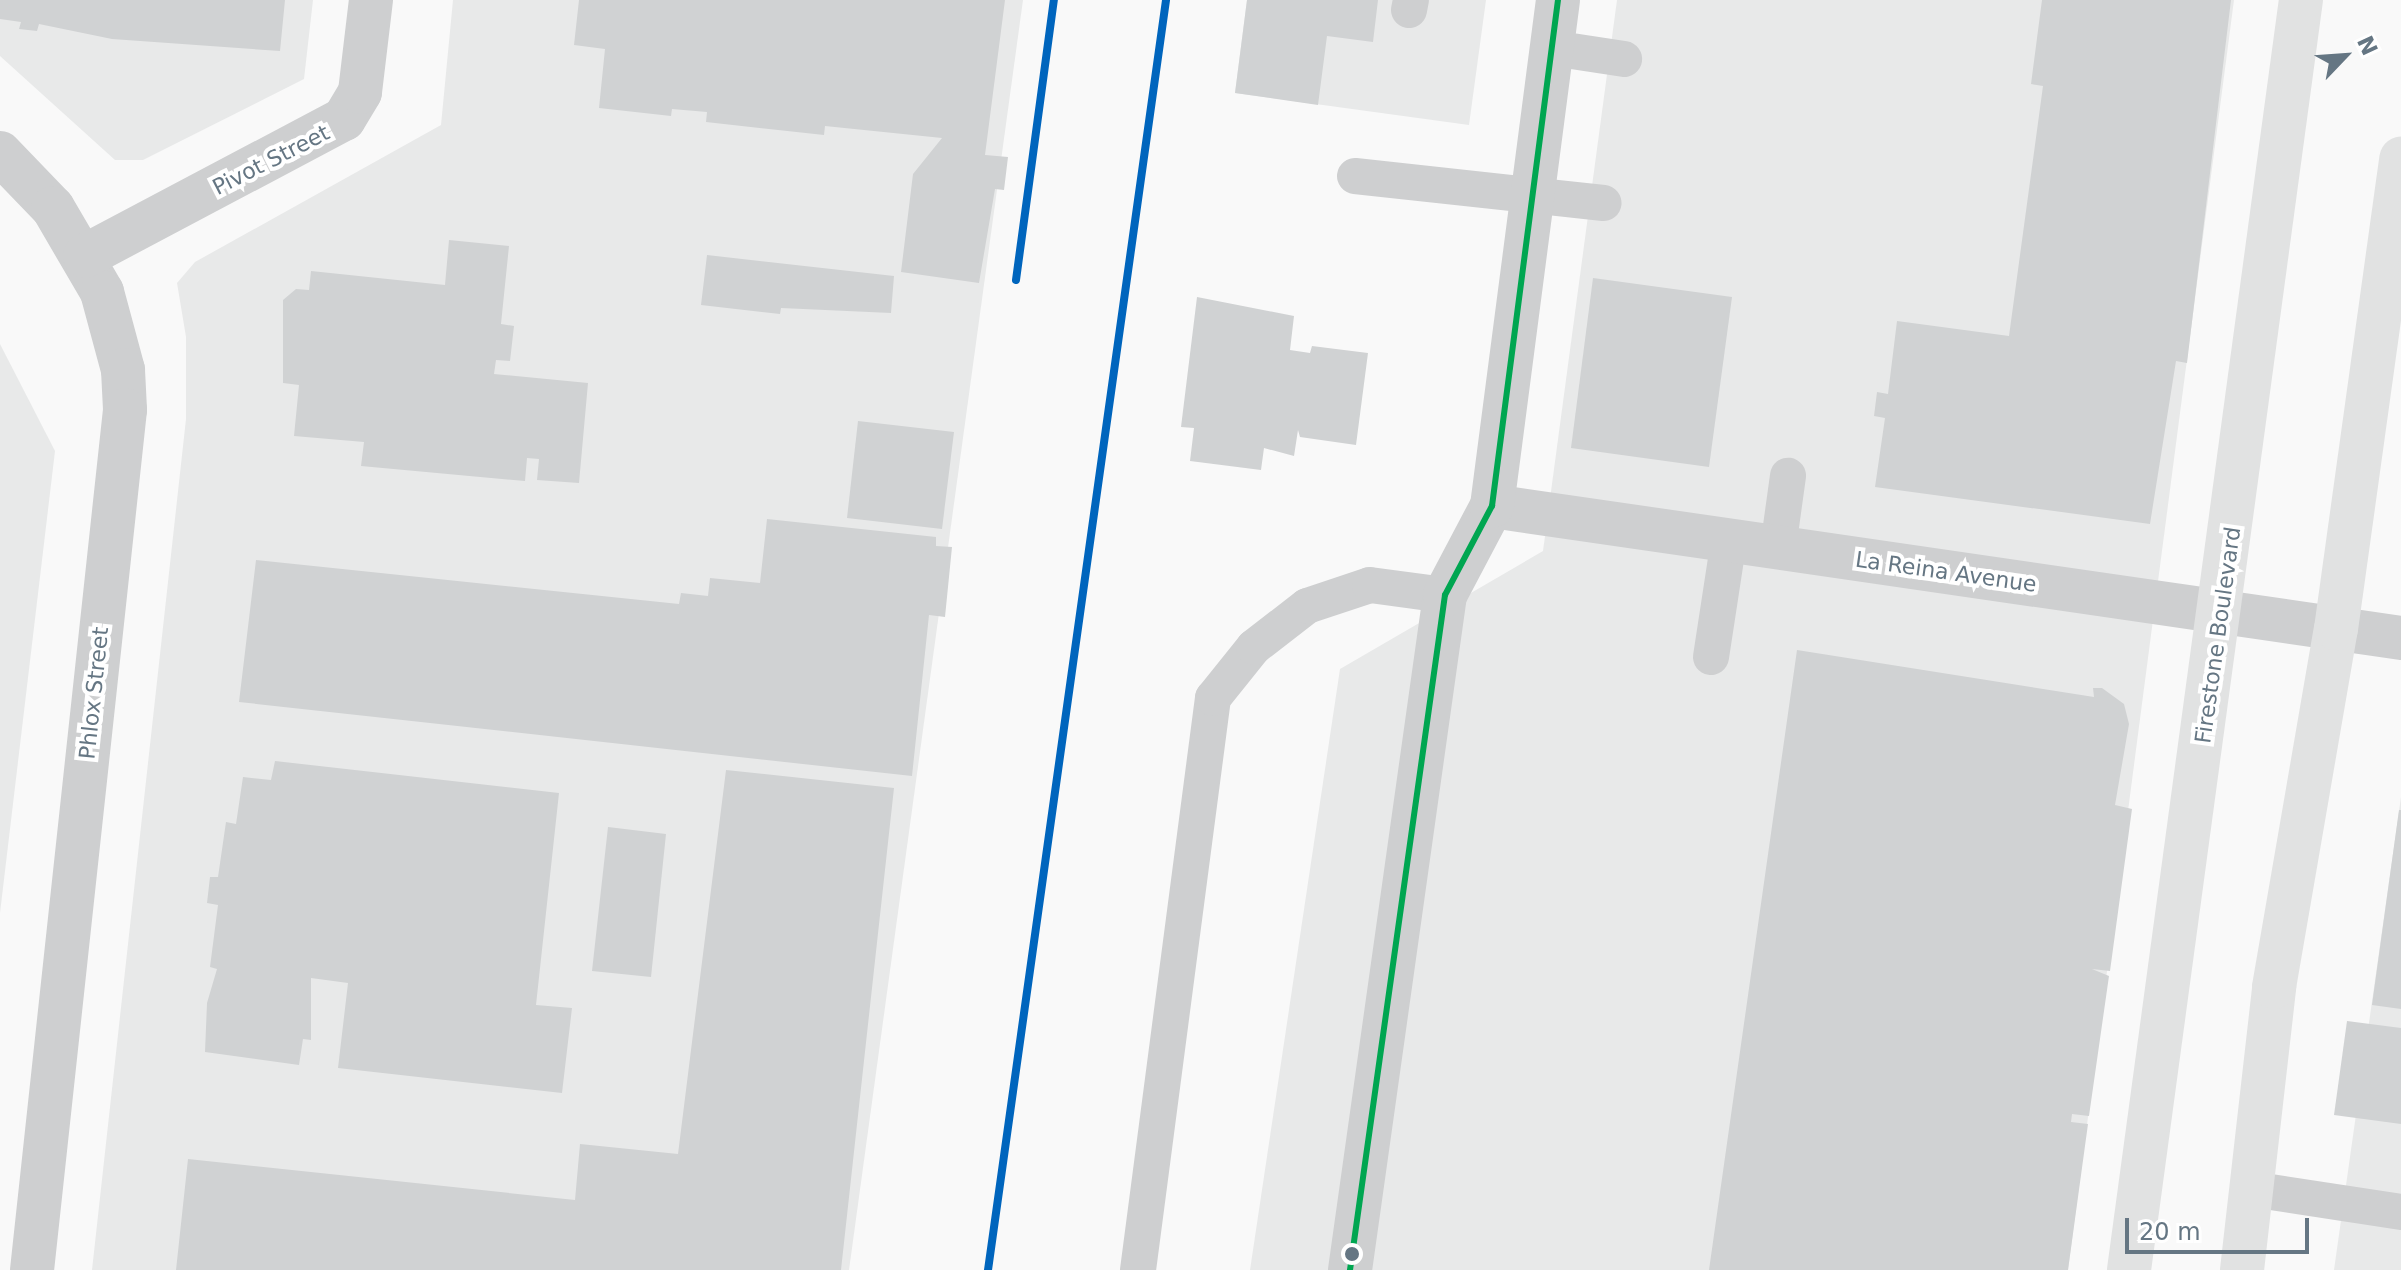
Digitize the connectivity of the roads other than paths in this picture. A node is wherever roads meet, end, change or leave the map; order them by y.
1 (371, 0) edge
2 (1558, 0) edge
3 (2301, 0) edge
4 (1552, 48) junction
5 (1624, 59) dead end
6 (0, 153) edge
7 (2401, 158) edge
8 (1355, 176) dead end
9 (1531, 193) junction
10 (1604, 203) dead end
11 (85, 256) junction
12 (1788, 476) dead end
13 (1492, 506) junction
14 (1729, 540) junction
15 (1778, 548) junction
16 (1445, 595) junction
17 (2222, 612) junction
18 (2336, 629) junction
19 (2401, 638) edge
20 (1711, 657) dead end
21 (2251, 1189) junction
22 (2401, 1212) edge
23 (32, 1270) edge
24 (1138, 1270) edge
25 (1350, 1270) edge
26 (2129, 1270) edge
27 (2242, 1270) edge

1 - 11 street, Pivot Street
2 - 4 street
3 - 17 main road, Firestone Boulevard
4 - 5 lane
4 - 9 street
6 - 11 street, Phlox Street
7 - 18 main road
8 - 9 lane
9 - 10 lane
9 - 13 street
11 - 23 street, Phlox Street
12 - 15 lane
13 - 14 street, La Reina Avenue
13 - 16 street
14 - 15 street, La Reina Avenue
14 - 20 lane
15 - 17 street, La Reina Avenue
16 - 24 lane
16 - 25 street
17 - 18 street, La Reina Avenue
17 - 26 main road, Firestone Boulevard
18 - 19 street, La Reina Avenue
18 - 21 main road
21 - 22 lane
21 - 27 main road

